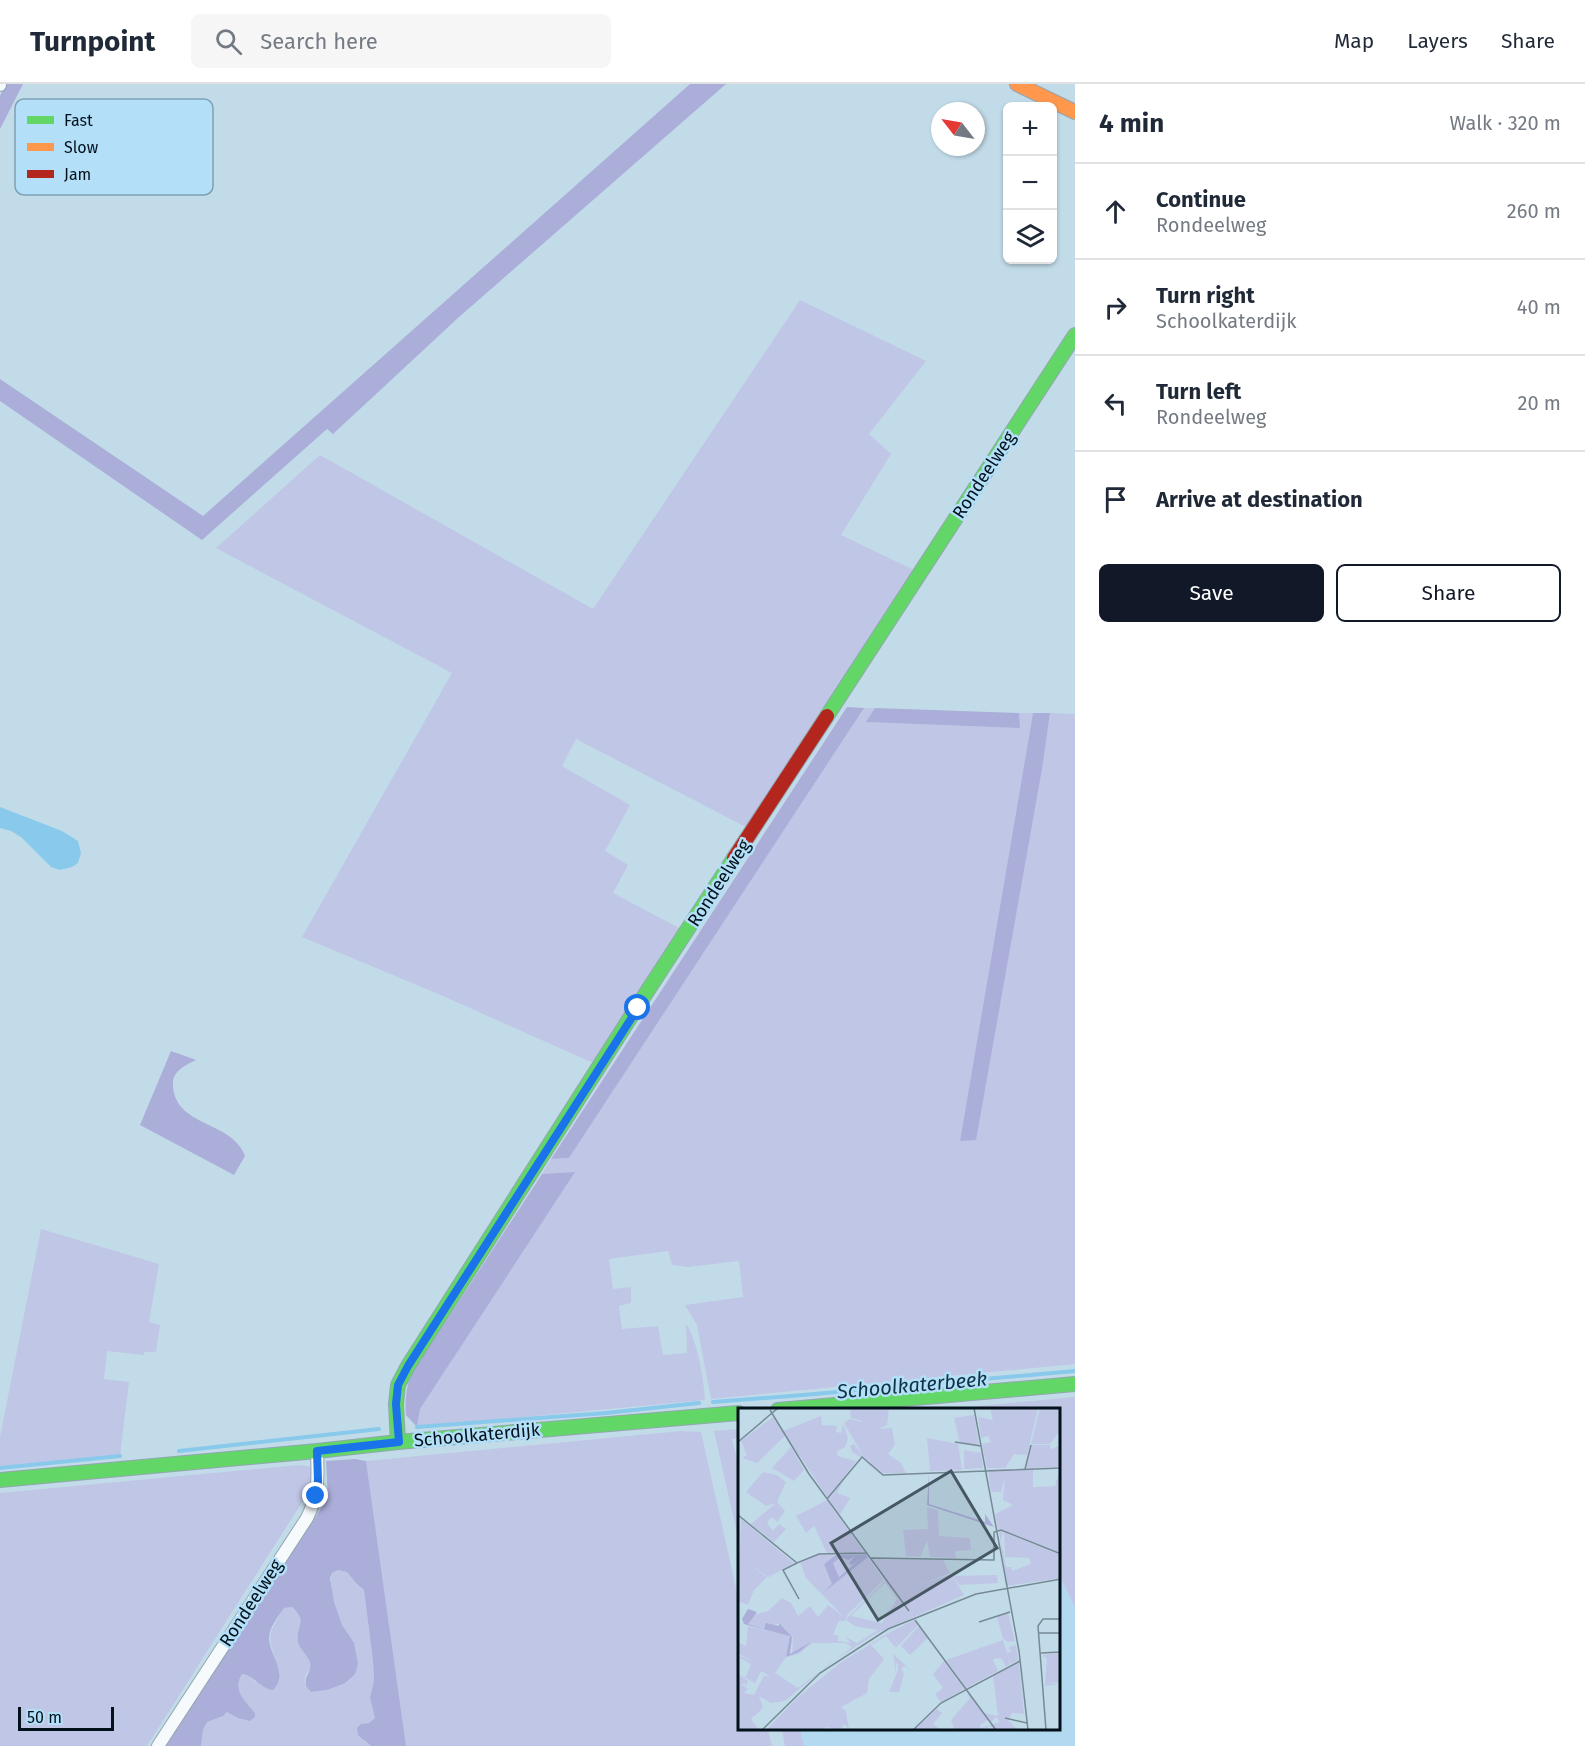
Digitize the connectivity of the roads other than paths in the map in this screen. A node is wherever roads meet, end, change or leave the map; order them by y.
1 (1017, 84) edge
2 (1075, 112) edge
3 (1075, 335) edge
4 (1075, 1384) edge
5 (801, 1408) edge
6 (738, 1413) edge
7 (399, 1442) junction
8 (317, 1451) junction
9 (0, 1480) edge
10 (158, 1746) edge

1 - 2 street
3 - 7 street, Rondeelweg
4 - 5 street
6 - 7 street, Schoolkaterdijk
7 - 8 street, Schoolkaterdijk
8 - 9 street, Schoolkaterdijk
8 - 10 street, Rondeelweg

